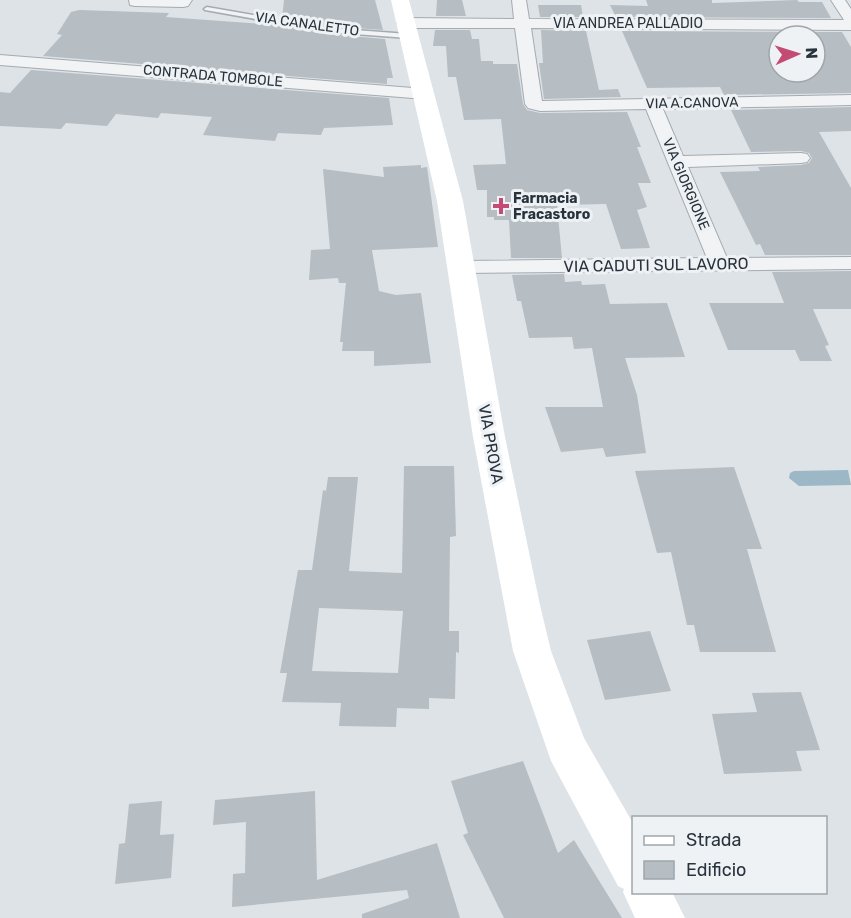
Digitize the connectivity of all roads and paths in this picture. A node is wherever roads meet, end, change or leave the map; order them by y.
1 (185, 0) edge
2 (519, 0) edge
3 (838, 0) edge
4 (135, 2) dead end
5 (207, 9) dead end
6 (404, 20) edge
7 (851, 20) edge
8 (523, 23) junction
9 (851, 25) edge
10 (0, 60) edge
11 (425, 94) junction
12 (851, 100) edge
13 (652, 104) junction
14 (801, 158) dead end
15 (678, 162) junction
16 (851, 263) edge
17 (720, 265) junction
18 (462, 267) junction
19 (632, 868) edge
20 (647, 894) edge
21 (661, 918) edge

1 - 4 street
2 - 8 street
3 - 7 street
5 - 6 lane, VIA CANALETTO
6 - 8 street, VIA ANDREA PALLADIO
6 - 11 main road, VIA PROVA
8 - 9 street, VIA ANDREA PALLADIO
8 - 13 street, VIA A.CANOVA
10 - 11 street, CONTRADA TOMBOLE
11 - 18 main road, VIA PROVA
12 - 13 street, VIA A.CANOVA
13 - 15 street, VIA GIORGIONE
14 - 15 street
15 - 17 street, VIA GIORGIONE
16 - 17 street, VIA CADUTI SUL LAVORO
17 - 18 street, VIA CADUTI SUL LAVORO
18 - 19 main road, VIA PROVA
20 - 21 main road

